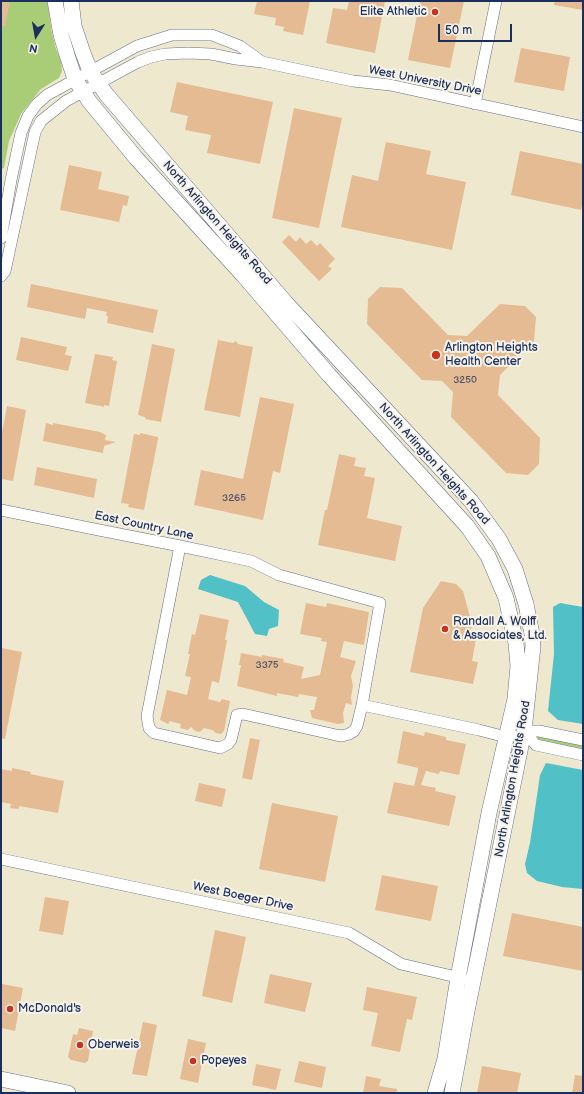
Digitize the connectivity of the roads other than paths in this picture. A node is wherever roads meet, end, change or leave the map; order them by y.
1 (55, 1) edge
2 (71, 1) edge
3 (496, 1) edge
4 (262, 62) junction
5 (90, 71) junction
6 (75, 78) junction
7 (98, 84) junction
8 (83, 92) junction
9 (475, 104) junction
10 (583, 127) edge
11 (6, 179) edge
12 (23, 182) junction
13 (1, 238) edge
14 (1, 276) edge
15 (1, 510) edge
16 (180, 546) junction
17 (362, 704) junction
18 (524, 731) junction
19 (506, 737) junction
20 (583, 740) edge
21 (583, 755) edge
22 (1, 859) edge
23 (458, 978) junction
24 (473, 981) junction
25 (1, 1079) edge
26 (453, 1091) edge
27 (68, 1093) edge
28 (436, 1093) edge

1 - 6 main road, North Arlington Heights Road
2 - 5 main road, North Arlington Heights Road
3 - 9 street
4 - 5 street
4 - 7 street, West University Drive
4 - 9 street, West University Drive
5 - 6 street
5 - 7 main road, North Arlington Heights Road
6 - 8 main road, North Arlington Heights Road
6 - 11 street
7 - 8 street, West University Drive
7 - 18 main road, North Arlington Heights Road
8 - 12 street, West University Drive
8 - 19 main road, North Arlington Heights Road
9 - 10 street, West University Drive
11 - 12 street
11 - 13 street
12 - 14 street, West University Drive
15 - 16 street, East Country Lane
16 - 17 street, East Country Lane
16 - 17 street
17 - 19 street
18 - 19 street
18 - 20 street
18 - 21 street
18 - 24 main road, North Arlington Heights Road
19 - 23 main road, North Arlington Heights Road
22 - 23 street, West Boeger Drive
23 - 24 street, West Boeger Drive
23 - 28 main road, North Arlington Heights Road
24 - 26 main road, North Arlington Heights Road
25 - 27 main road

